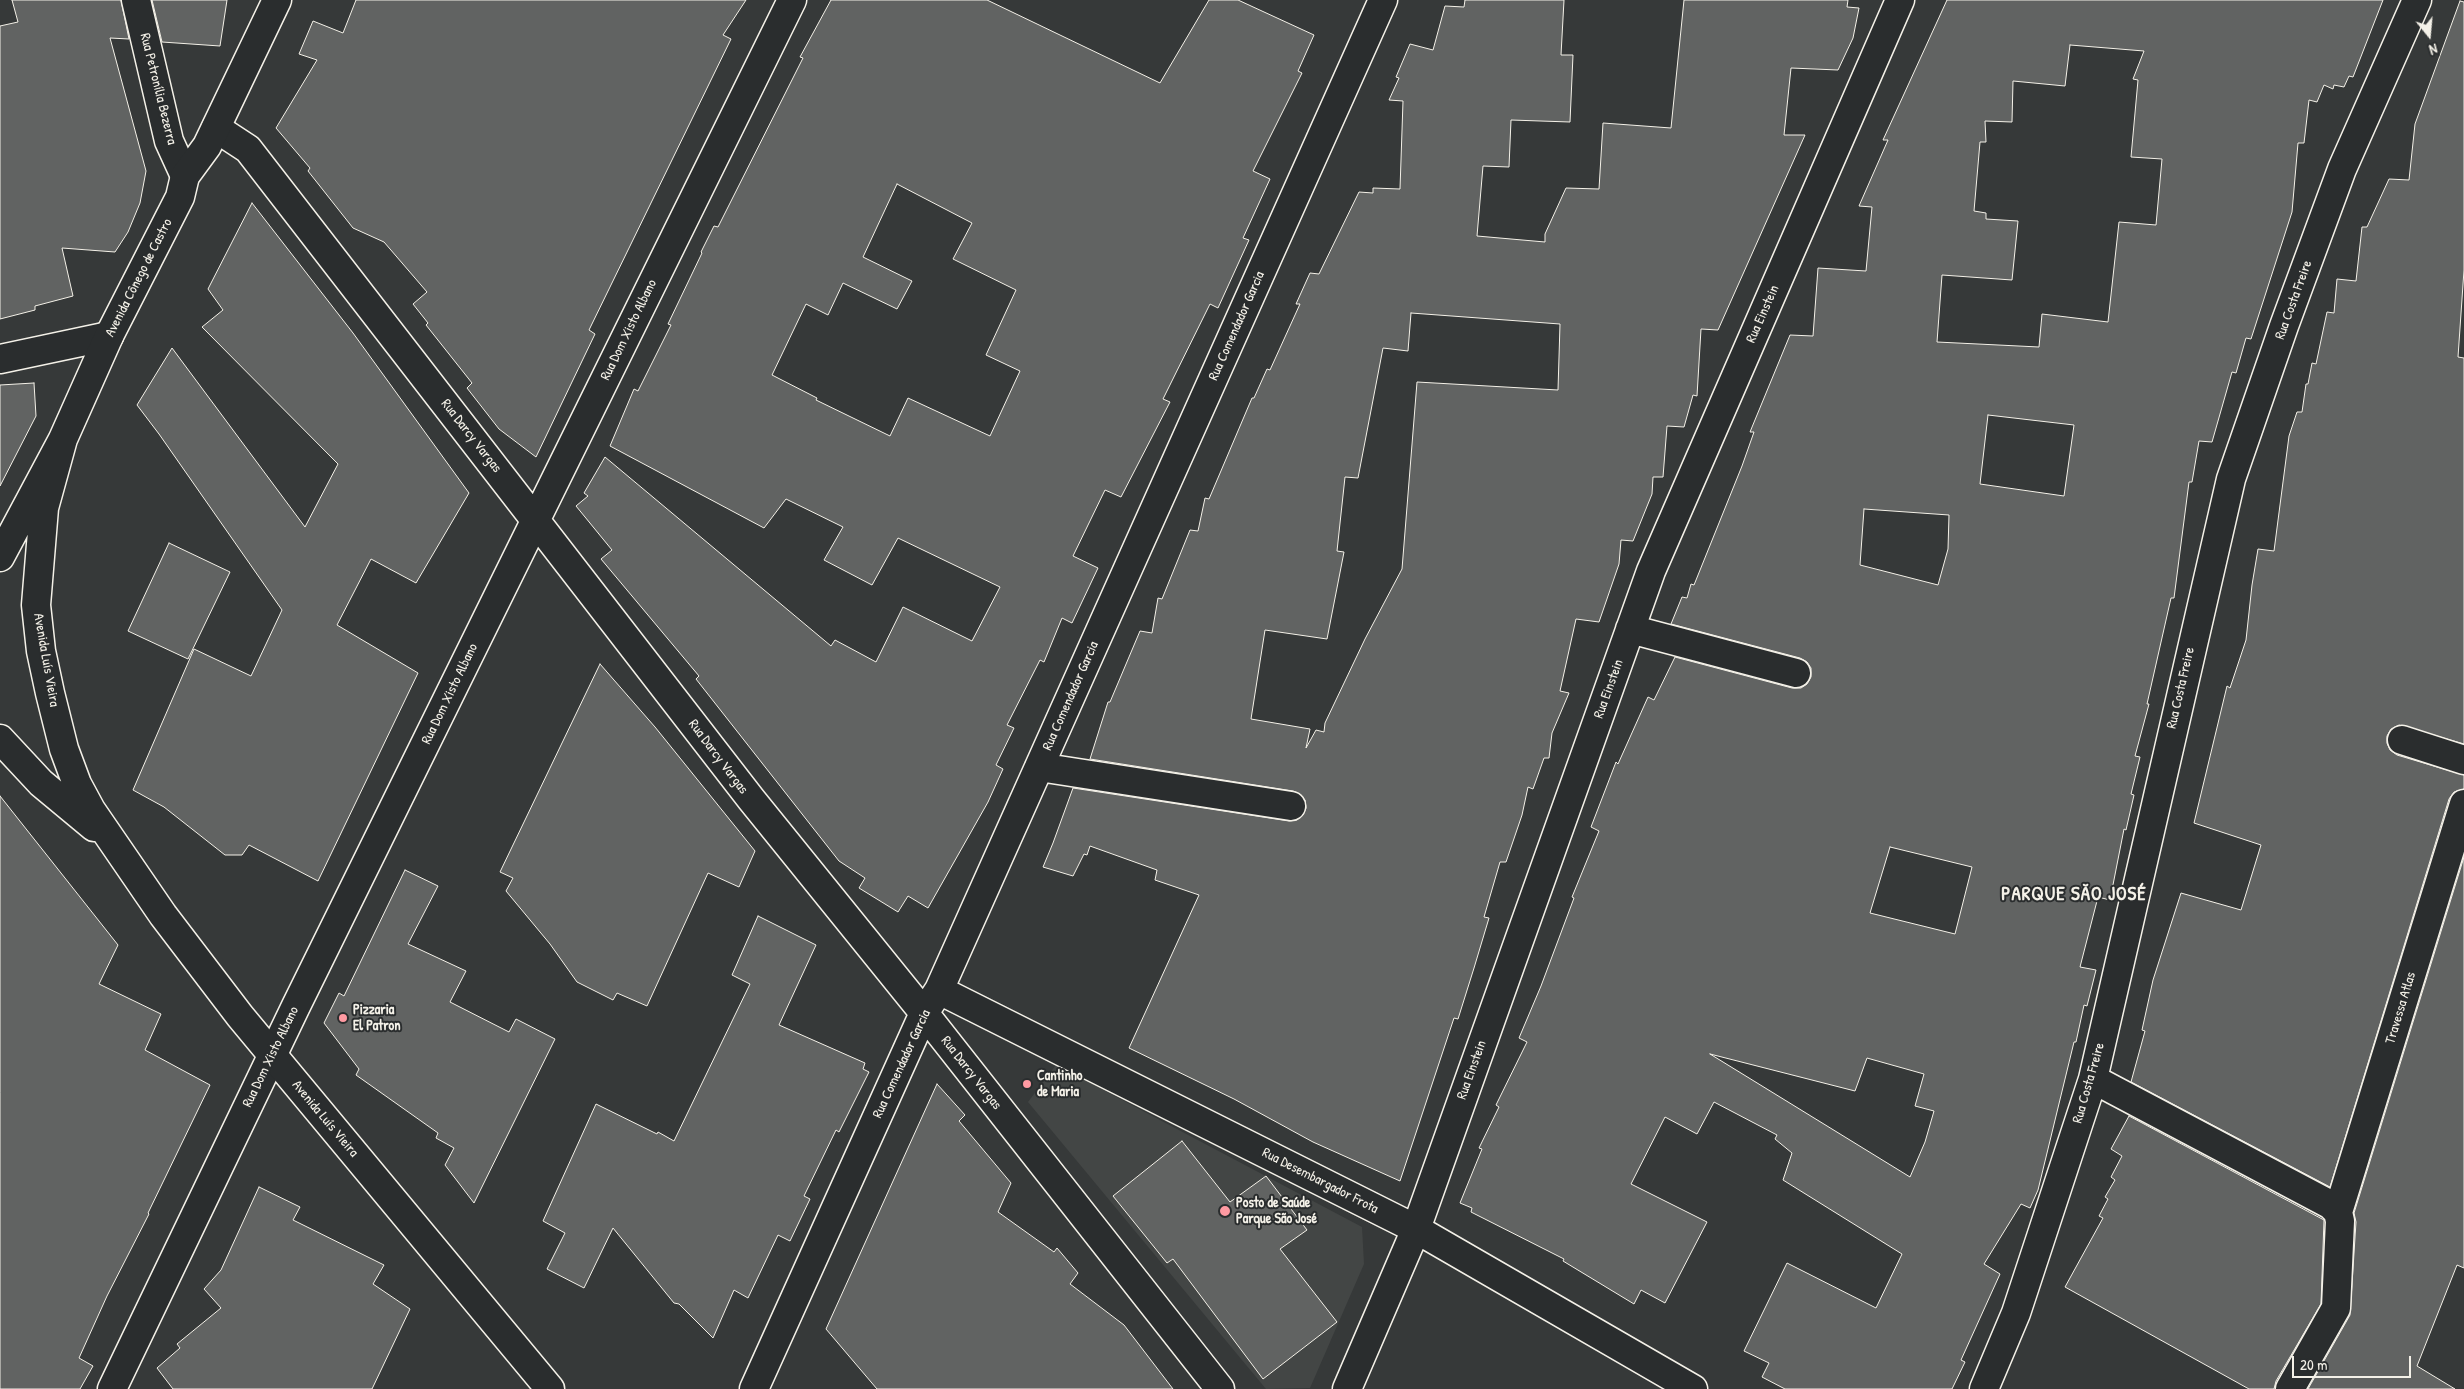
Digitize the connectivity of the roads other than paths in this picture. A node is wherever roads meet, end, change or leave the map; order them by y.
1 (136, 0) edge
2 (277, 0) edge
3 (792, 0) edge
4 (1383, 0) edge
5 (1900, 0) edge
6 (2417, 0) edge
7 (216, 128) junction
8 (185, 176) junction
9 (109, 336) junction
10 (0, 359) edge
11 (63, 439) junction
12 (536, 518) junction
13 (0, 558) edge
14 (1630, 629) junction
15 (1796, 673) dead end
16 (0, 739) edge
17 (2402, 740) dead end
18 (2464, 760) edge
19 (1039, 767) junction
20 (2464, 804) edge
21 (1291, 806) dead end
22 (111, 840) junction
23 (939, 990) junction
24 (924, 1013) junction
25 (272, 1056) junction
26 (2092, 1079) junction
27 (2338, 1212) junction
28 (1416, 1229) junction
29 (112, 1389) edge
30 (550, 1389) edge
31 (754, 1389) edge
32 (1220, 1389) edge
33 (1347, 1389) edge
34 (1692, 1389) edge
35 (1984, 1389) edge
36 (2290, 1389) edge

1 - 8 street, Rua Petronília Bezerra
2 - 7 street, Avenida Cônego de Castro
3 - 12 street, Rua Dom Xisto Albano
4 - 19 street, Rua Comendador Garcia
5 - 14 street, Rua Einstein
6 - 26 street, Rua Costa Freire
7 - 8 street, Avenida Cônego de Castro
7 - 12 street, Rua Darcy Vargas
8 - 9 street, Avenida Cônego de Castro
9 - 10 street
9 - 11 street, Avenida Cônego de Castro
11 - 13 street, Avenida Cônego de Castro
11 - 22 street, Avenida Luís Vieira
12 - 24 street, Rua Darcy Vargas
12 - 25 street, Rua Dom Xisto Albano
14 - 15 street
14 - 28 street, Rua Einstein
16 - 22 street, Avenida Luís Vieira
17 - 18 street
19 - 21 street
19 - 23 street, Rua Comendador Garcia
20 - 27 street, Travessa Atlas
22 - 25 street, Avenida Luís Vieira
23 - 24 street, Rua Comendador Garcia
23 - 28 street, Rua Desembargador Frota
24 - 31 street, Rua Comendador Garcia
24 - 32 street, Rua Darcy Vargas
25 - 29 street, Rua Dom Xisto Albano
25 - 30 street, Avenida Luís Vieira
26 - 27 street
26 - 35 street, Rua Costa Freire
27 - 36 street, Travessa Atlas
28 - 33 street, Rua Einstein
28 - 34 street, Rua Desembargador Frota

